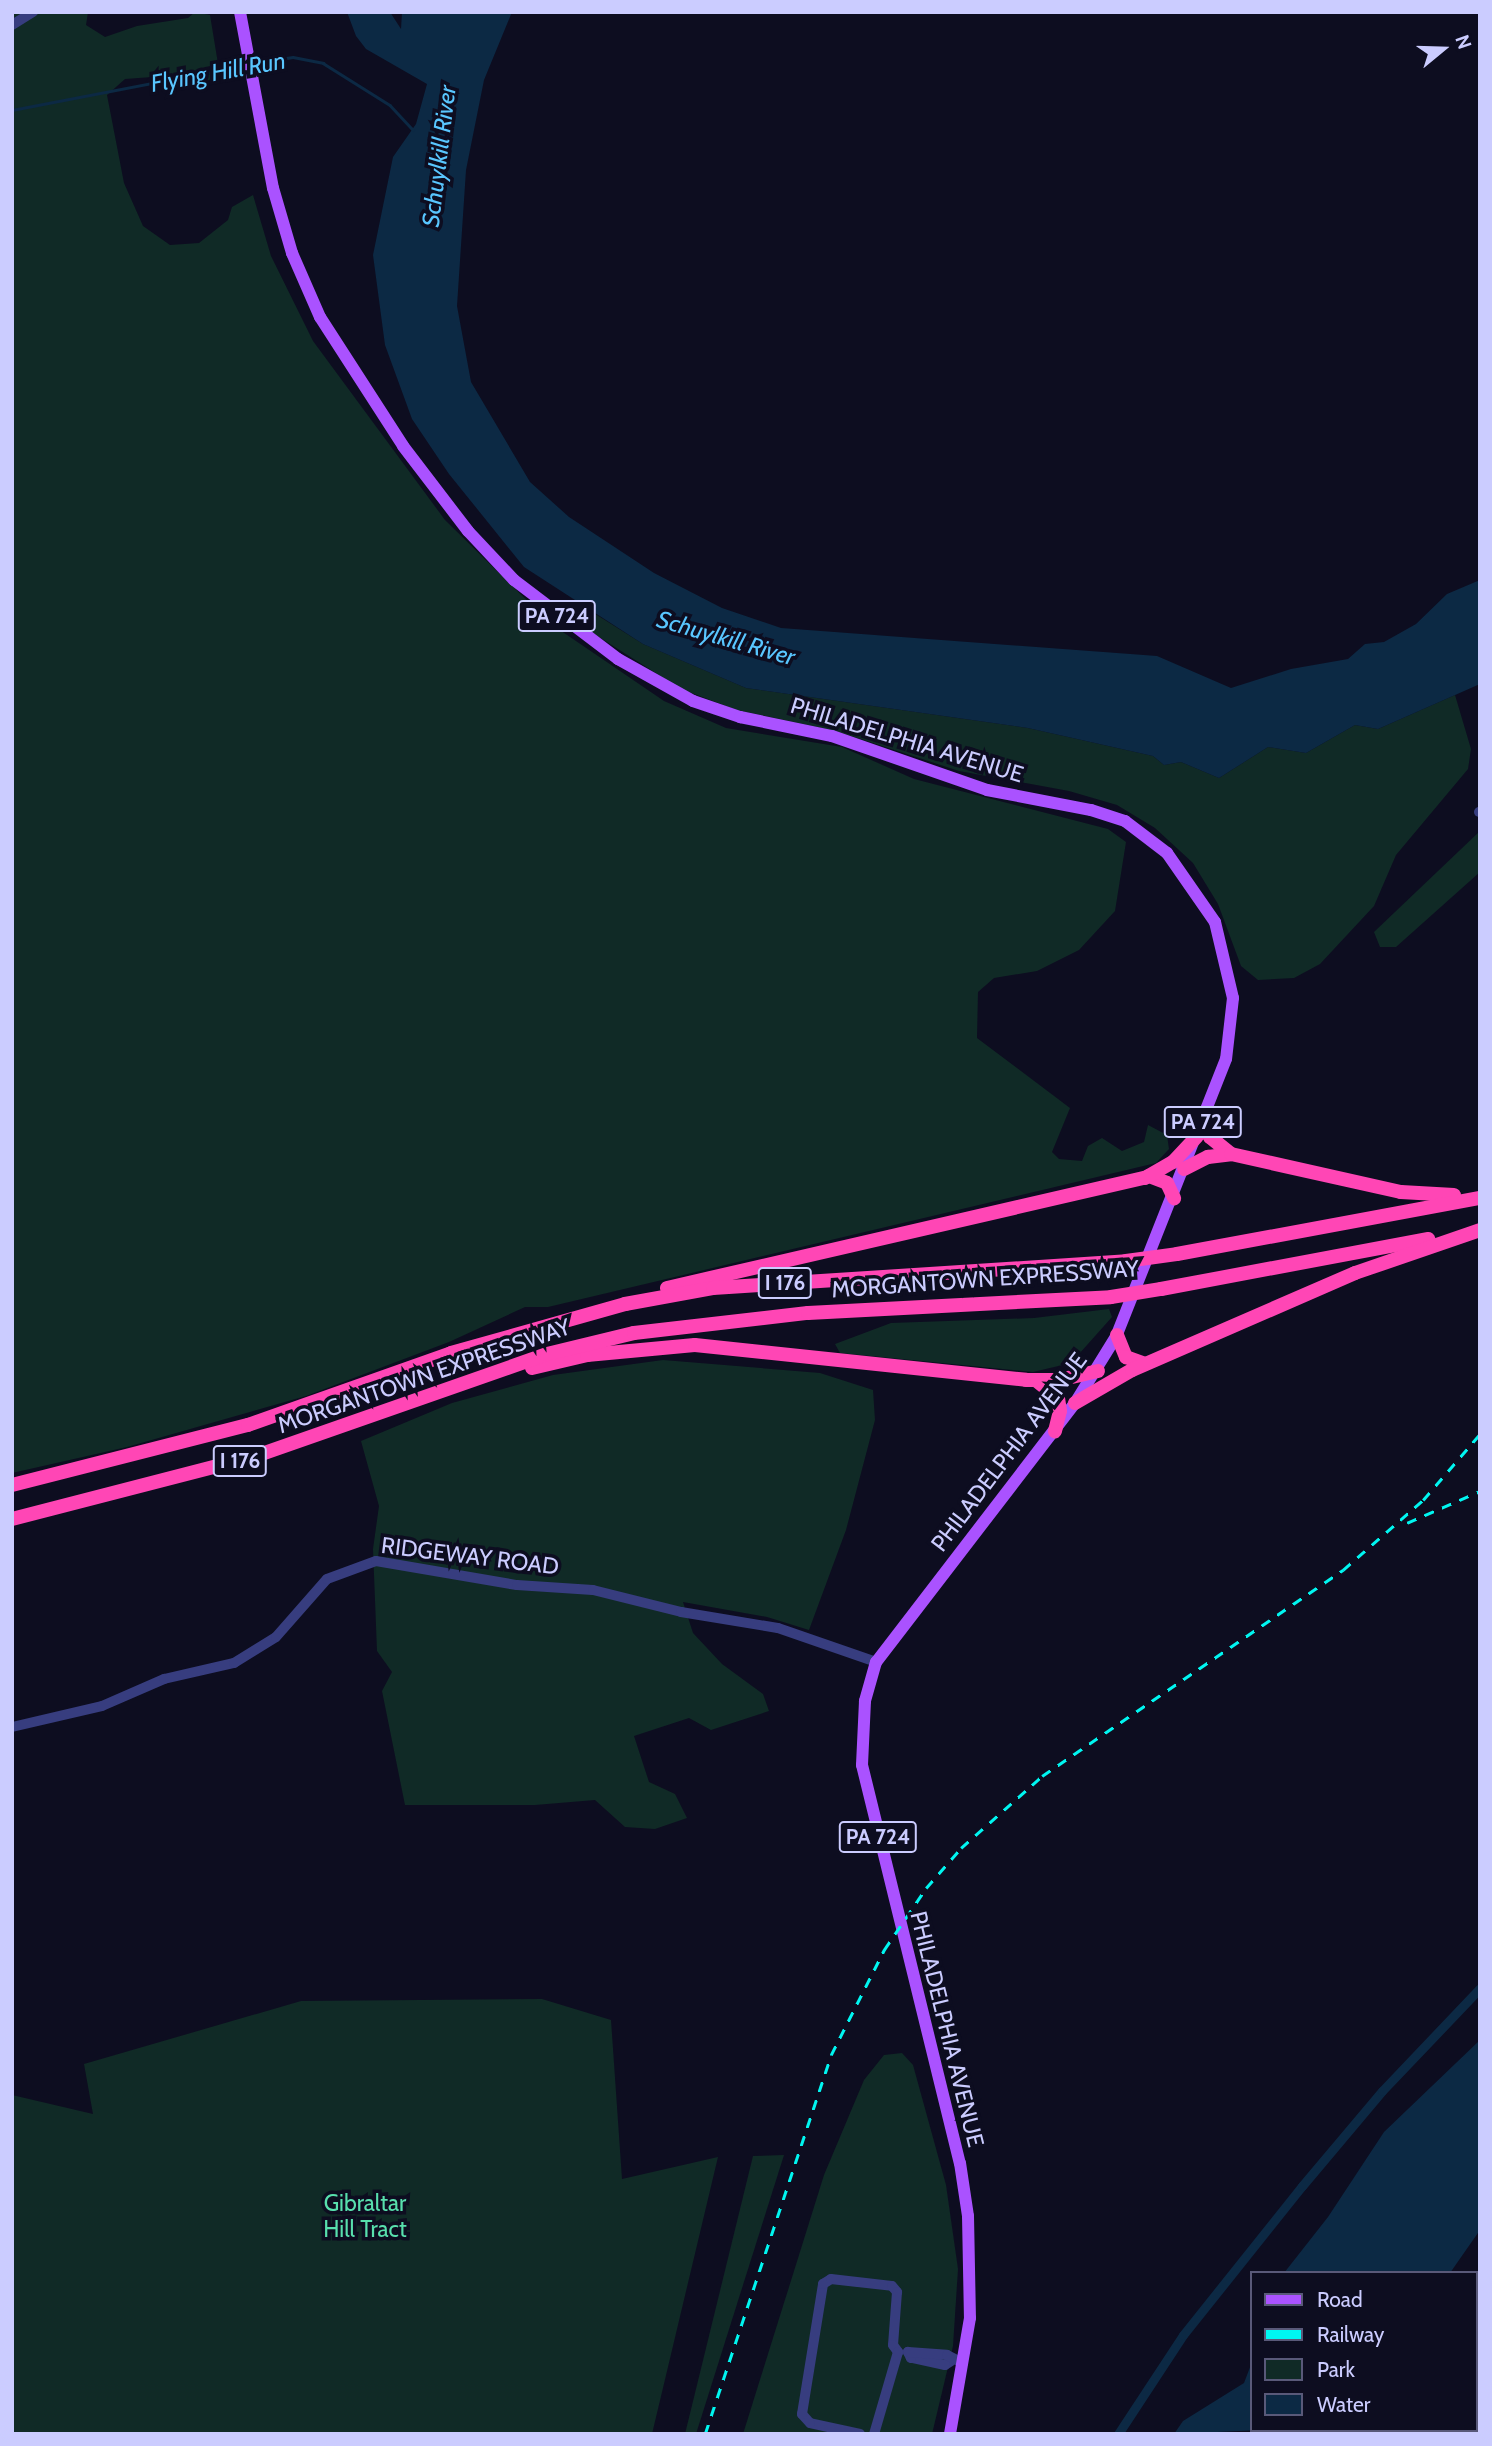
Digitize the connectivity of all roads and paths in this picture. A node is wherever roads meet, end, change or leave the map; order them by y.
1 (33, 12) edge
2 (240, 12) edge
3 (12, 25) edge
4 (1204, 1120) junction
5 (1197, 1136) junction
6 (1231, 1154) junction
7 (1184, 1169) junction
8 (1149, 1176) junction
9 (1480, 1197) edge
10 (1174, 1198) junction
11 (1480, 1230) edge
12 (1117, 1335) junction
13 (451, 1353) junction
14 (1145, 1364) junction
15 (1098, 1371) junction
16 (1035, 1380) junction
17 (463, 1385) junction
18 (1075, 1403) junction
19 (1055, 1431) junction
20 (12, 1485) edge
21 (12, 1518) edge
22 (876, 1662) junction
23 (12, 1727) edge
24 (903, 2352) junction
25 (957, 2362) junction
26 (860, 2434) edge
27 (874, 2434) edge
28 (950, 2434) edge

1 - 3 street
2 - 4 main road, PHILADELPHIA AVENUE / PA 724
4 - 5 main road, PHILADELPHIA AVENUE / PA 724
4 - 6 highway
5 - 7 main road, PHILADELPHIA AVENUE / PA 724
5 - 8 highway
6 - 7 highway
6 - 9 highway
7 - 10 main road, PHILADELPHIA AVENUE / PA 724
8 - 10 highway
8 - 13 highway
9 - 13 highway, MORGANTOWN EXPRESSWAY / I 176, bridge
10 - 12 main road, PHILADELPHIA AVENUE / PA 724
11 - 14 highway
11 - 17 highway, MORGANTOWN EXPRESSWAY / I 176, bridge
12 - 14 highway
12 - 15 main road, PHILADELPHIA AVENUE / PA 724
13 - 20 highway, MORGANTOWN EXPRESSWAY / I 176
14 - 18 highway
15 - 16 highway
15 - 18 main road, PHILADELPHIA AVENUE / PA 724
16 - 17 highway
16 - 19 highway
17 - 21 highway, MORGANTOWN EXPRESSWAY / I 176
18 - 19 main road, PHILADELPHIA AVENUE / PA 724
19 - 22 main road, PHILADELPHIA AVENUE / PA 724
22 - 23 street, RIDGEWAY ROAD
22 - 25 main road, PHILADELPHIA AVENUE / PA 724
24 - 25 street
24 - 26 street
24 - 27 street
25 - 28 main road, PHILADELPHIA AVENUE / PA 724

